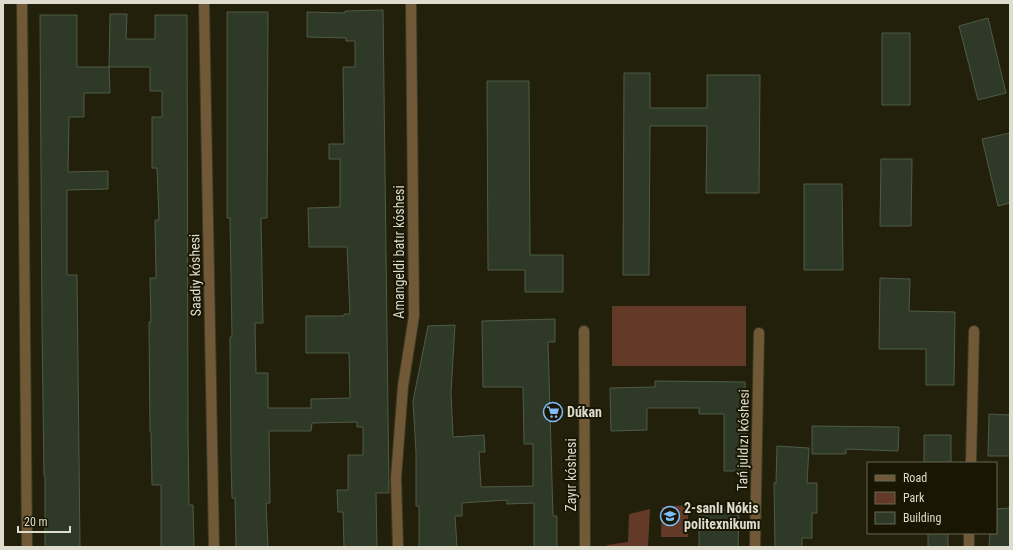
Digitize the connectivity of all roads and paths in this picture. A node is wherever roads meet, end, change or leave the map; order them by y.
1 (22, 3) edge
2 (204, 3) edge
3 (411, 3) edge
4 (584, 331) dead end
5 (974, 331) dead end
6 (759, 333) dead end
7 (971, 462) edge
8 (969, 534) edge
9 (27, 547) edge
10 (214, 547) edge
11 (398, 547) edge
12 (585, 547) edge
13 (755, 547) edge
14 (969, 547) edge

1 - 9 street
2 - 10 street, Saadiy kóshesi
3 - 11 street, Amangeldi batır kóshesi
4 - 12 street, Zayır kóshesi
5 - 7 street
6 - 13 street, Tań juldızı kóshesi
8 - 14 street

